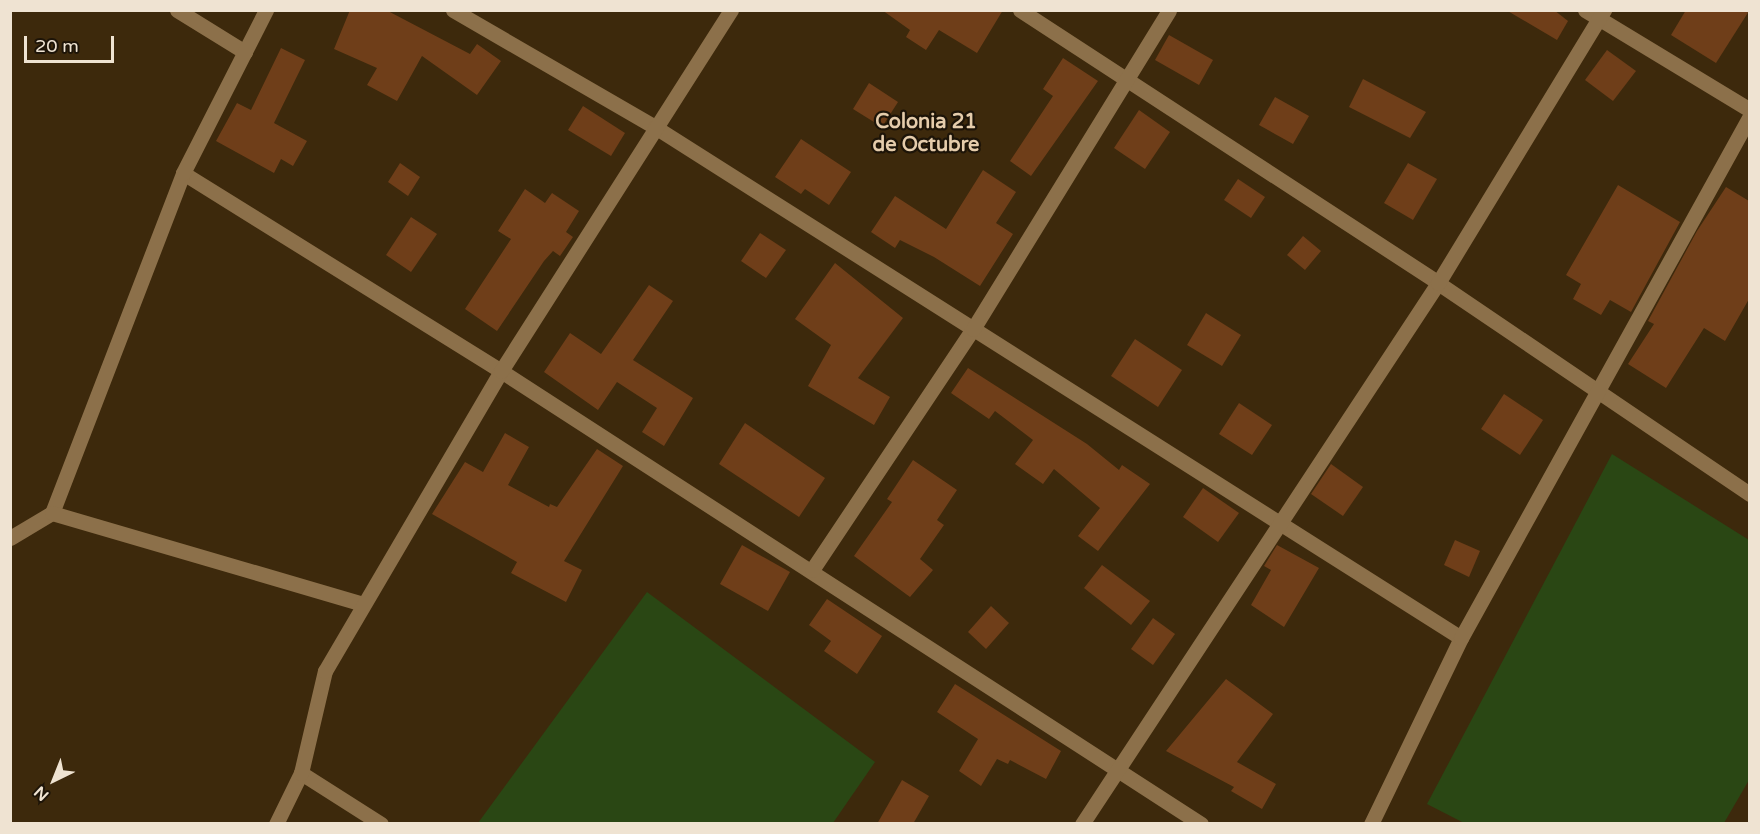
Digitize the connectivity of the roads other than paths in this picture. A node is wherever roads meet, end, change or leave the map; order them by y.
1 (177, 10) edge
2 (266, 10) edge
3 (453, 10) edge
4 (731, 10) edge
5 (1020, 10) edge
6 (1169, 10) edge
7 (1585, 10) edge
8 (1602, 15) edge
9 (245, 52) junction
10 (1128, 79) junction
11 (1749, 110) edge
12 (1749, 116) edge
13 (655, 127) junction
14 (183, 172) junction
15 (1438, 283) junction
16 (973, 329) junction
17 (501, 370) junction
18 (1597, 390) junction
19 (1749, 494) edge
20 (52, 513) junction
21 (1279, 521) junction
22 (10, 538) edge
23 (812, 570) junction
24 (363, 604) junction
25 (1461, 639) junction
26 (1114, 769) junction
27 (301, 773) junction
28 (276, 824) edge
29 (381, 824) edge
30 (1082, 824) edge
31 (1201, 824) edge
32 (1371, 824) edge

1 - 9 street
2 - 9 street
3 - 13 street
4 - 13 street
5 - 10 street
6 - 10 street
7 - 8 street
8 - 11 street
8 - 15 street
9 - 14 street
10 - 15 street
10 - 16 street
12 - 18 street
13 - 16 street
13 - 17 street
14 - 17 street
14 - 20 street
15 - 18 street
15 - 21 street
16 - 21 street
16 - 23 street
17 - 23 street
17 - 24 street
18 - 19 street
18 - 25 street
20 - 22 street
20 - 24 street
21 - 25 street
21 - 26 street
23 - 26 street
24 - 27 street
25 - 32 street
26 - 30 street
26 - 31 street
27 - 28 street
27 - 29 street

